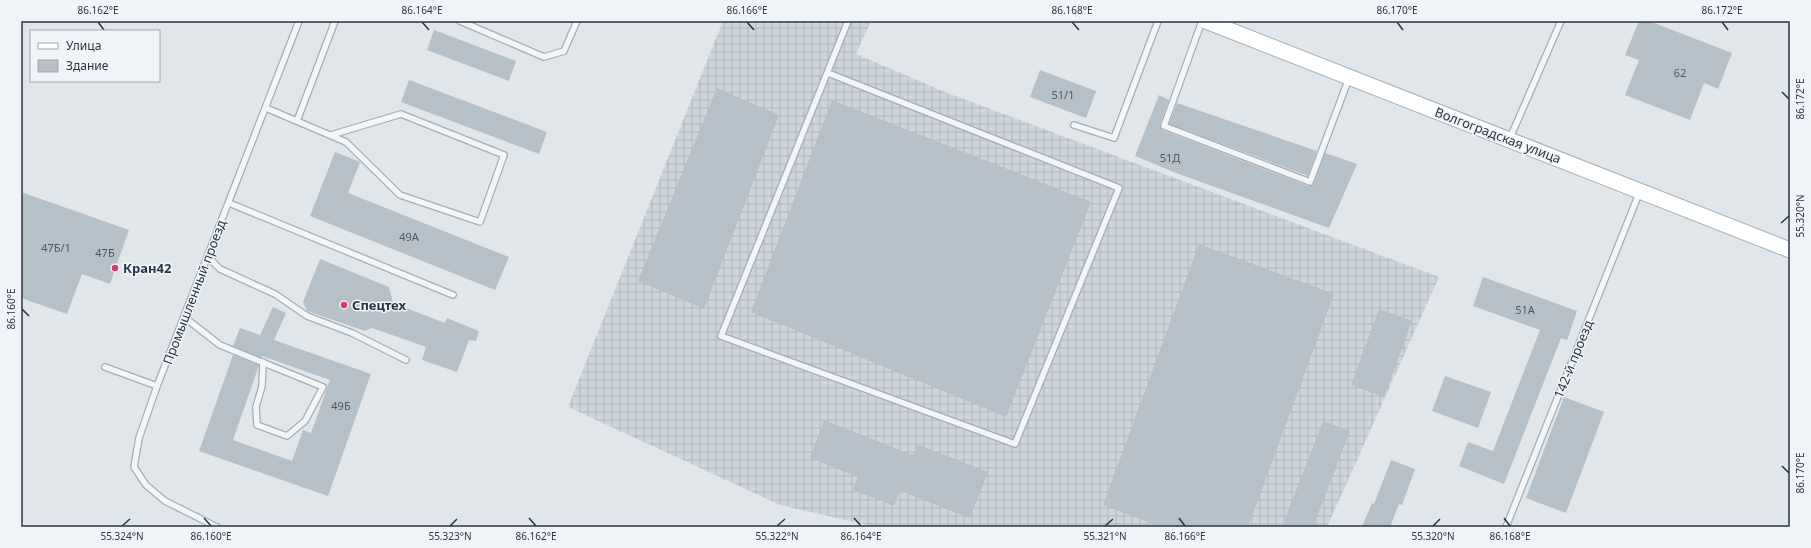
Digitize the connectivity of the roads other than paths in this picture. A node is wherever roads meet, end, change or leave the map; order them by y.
1 (299, 21) edge
2 (335, 21) edge
3 (460, 21) edge
4 (577, 21) edge
5 (848, 21) edge
6 (1158, 21) edge
7 (1202, 21) edge
8 (1206, 21) edge
9 (1560, 21) edge
10 (828, 73) junction
11 (1350, 77) junction
12 (266, 108) junction
13 (297, 121) junction
14 (1074, 125) dead end
15 (331, 135) junction
16 (1509, 140) junction
17 (1640, 191) junction
18 (229, 202) junction
19 (1790, 250) edge
20 (208, 257) junction
21 (453, 295) dead end
22 (184, 317) junction
23 (406, 360) dead end
24 (263, 362) junction
25 (106, 367) dead end
26 (157, 386) junction
27 (217, 527) edge
28 (1506, 527) edge

1 - 12 lane, Промышленный проезд
2 - 13 lane
3 - 4 lane
5 - 10 lane
6 - 14 lane
7 - 11 lane
8 - 11 main road, Волгоградская улица
9 - 16 lane
10 - 10 lane
11 - 16 main road, Волгоградская улица
12 - 13 lane
12 - 18 lane, Промышленный проезд
13 - 15 lane
15 - 15 lane
16 - 17 main road, Волгоградская улица
17 - 19 main road, Волгоградская улица
17 - 28 lane, 142-й проезд
18 - 20 lane, Промышленный проезд
18 - 21 lane
20 - 22 lane, Промышленный проезд
20 - 23 lane
22 - 24 lane
22 - 26 lane, Промышленный проезд
24 - 24 lane
25 - 26 lane
26 - 27 lane, Промышленный проезд

